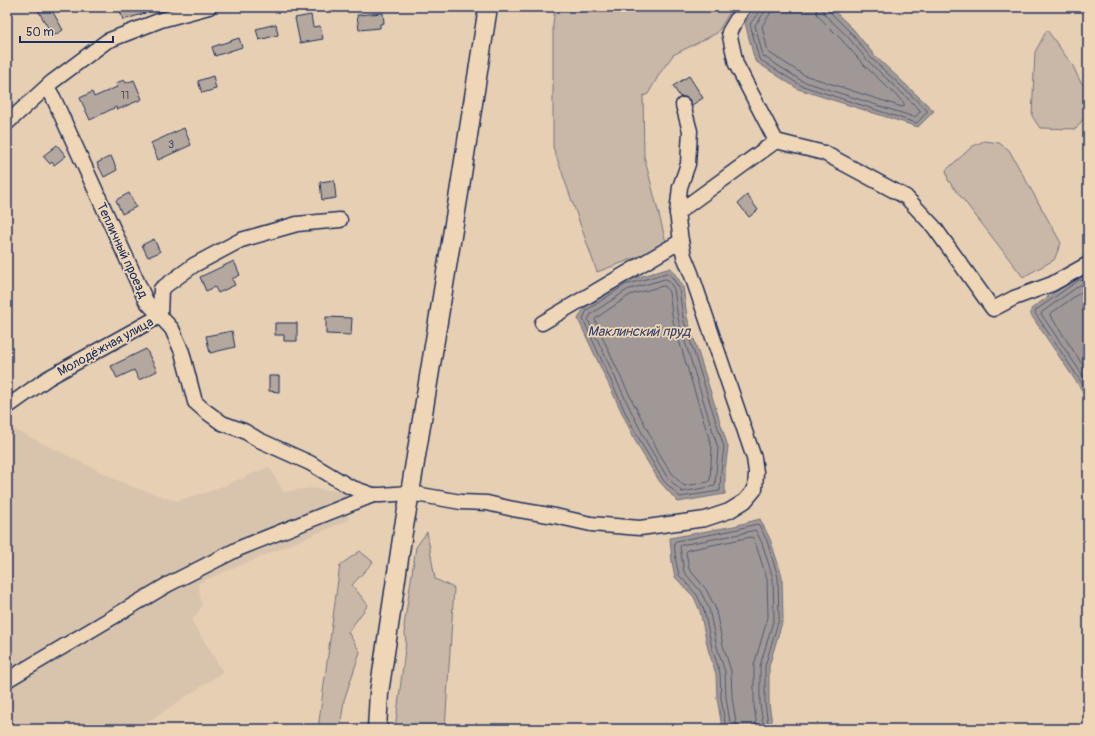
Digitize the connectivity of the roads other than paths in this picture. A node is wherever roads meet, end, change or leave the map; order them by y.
1 (210, 7) edge
2 (488, 7) edge
3 (744, 7) edge
4 (46, 87) junction
5 (683, 105) dead end
6 (7, 123) edge
7 (776, 141) junction
8 (677, 213) junction
9 (340, 220) dead end
10 (681, 241) junction
11 (1088, 264) edge
12 (160, 316) junction
13 (542, 323) dead end
14 (7, 407) edge
15 (410, 493) junction
16 (373, 495) junction
17 (7, 680) edge
18 (377, 729) edge

1 - 4 street
2 - 15 main road
3 - 7 street
4 - 6 street
4 - 12 street, Тепличный проезд
5 - 8 street
7 - 8 street
7 - 11 street
8 - 10 street
9 - 12 street, Молодёжная улица
10 - 13 street
10 - 15 street
12 - 14 street, Молодёжная улица
12 - 16 street, Тепличный проезд
15 - 16 street
15 - 18 main road
16 - 17 street

